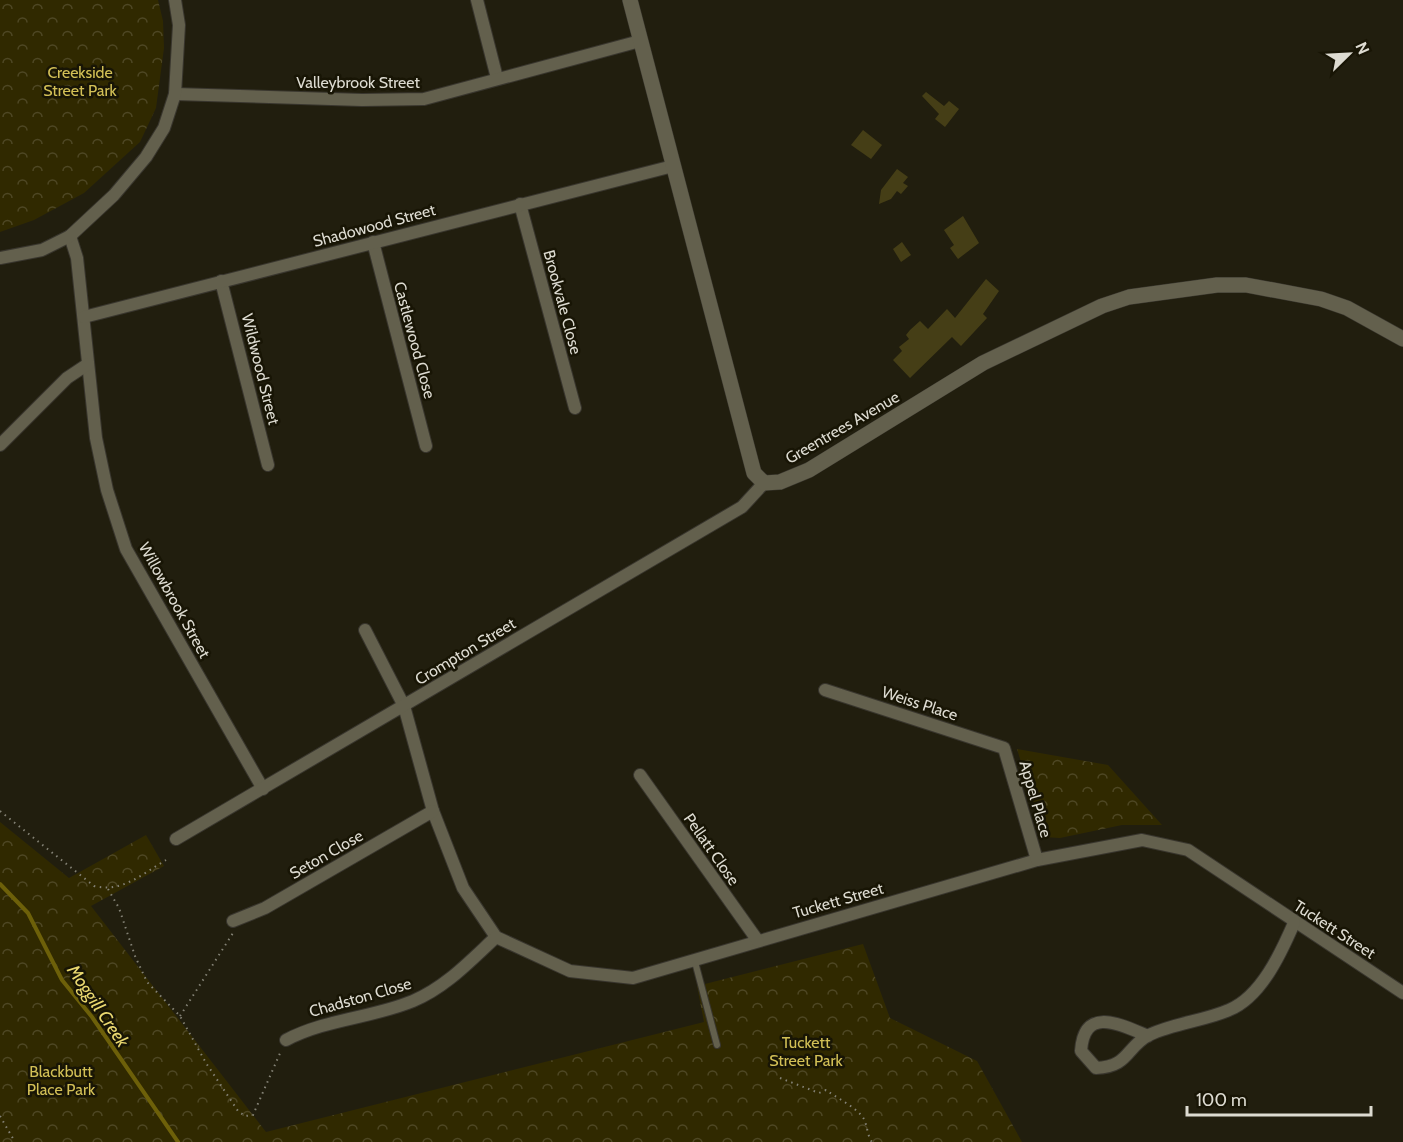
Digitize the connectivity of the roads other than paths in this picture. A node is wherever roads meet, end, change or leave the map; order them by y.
1 (175, 0) edge
2 (477, 0) edge
3 (630, 0) edge
4 (640, 41) junction
5 (497, 78) junction
6 (175, 94) junction
7 (673, 166) junction
8 (520, 204) junction
9 (70, 236) junction
10 (373, 242) junction
11 (0, 258) edge
12 (221, 281) junction
13 (84, 317) junction
14 (1403, 339) edge
15 (88, 364) junction
16 (575, 408) dead end
17 (0, 445) edge
18 (426, 446) dead end
19 (268, 465) dead end
20 (764, 483) junction
21 (365, 630) dead end
22 (825, 690) dead end
23 (404, 706) junction
24 (1004, 748) joint
25 (640, 775) dead end
26 (263, 789) junction
27 (433, 811) junction
28 (176, 839) dead end
29 (1036, 860) junction
30 (233, 921) road end
31 (1294, 923) junction
32 (496, 937) junction
33 (758, 941) junction
34 (695, 962) junction
35 (1403, 993) edge
36 (1148, 1036) junction
37 (286, 1040) road end
38 (717, 1045) dead end

1 - 6 street
2 - 5 street
3 - 4 street
4 - 5 street, Valleybrook Street
4 - 7 street
5 - 6 street, Valleybrook Street
6 - 9 street
7 - 8 street, Shadowood Street
7 - 20 street
8 - 10 street, Shadowood Street
8 - 16 street, Brookvale Close
9 - 11 street
9 - 13 street, Willowbrook Street
10 - 12 street, Shadowood Street
10 - 18 street, Castlewood Close
12 - 13 street, Shadowood Street
12 - 19 street, Wildwood Street
13 - 15 street, Willowbrook Street
14 - 20 street, Greentrees Avenue
15 - 17 street
15 - 26 street, Willowbrook Street
20 - 23 street, Crompton Street
21 - 23 street
22 - 24 street, Weiss Place
23 - 26 street, Crompton Street
23 - 27 street
24 - 29 street, Appel Place
25 - 33 street, Pellatt Close
26 - 28 street, Crompton Street
27 - 30 street, Seton Close
27 - 32 street
29 - 31 street, Tuckett Street
29 - 33 street, Tuckett Street
31 - 35 street, Tuckett Street
31 - 36 street
32 - 34 street, Tuckett Street
32 - 37 street, Chadston Close
33 - 34 street, Tuckett Street
34 - 38 lane
36 - 36 street

